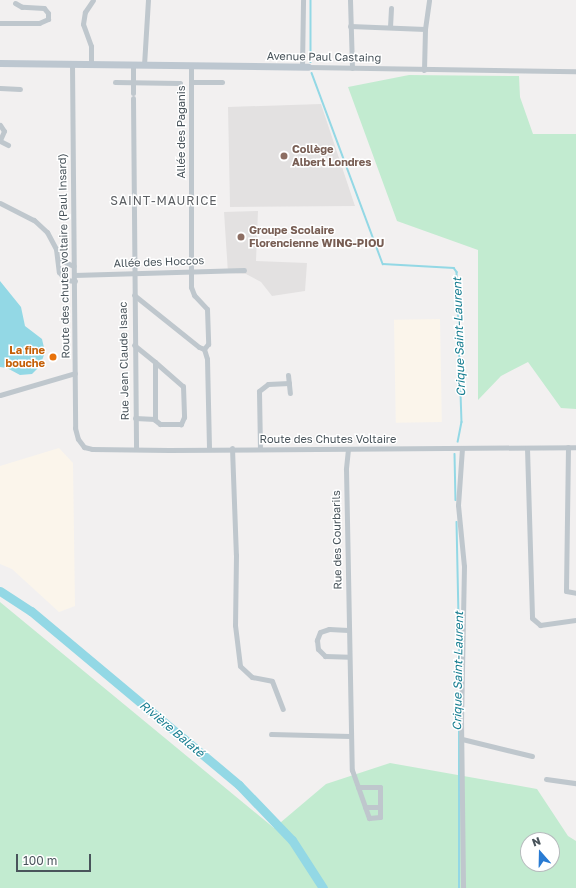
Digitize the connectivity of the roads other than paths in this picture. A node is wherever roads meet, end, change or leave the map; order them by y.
1 (94, 0) edge
2 (148, 0) edge
3 (303, 0) edge
4 (350, 0) edge
5 (429, 0) edge
6 (15, 3) dead end
7 (391, 8) dead end
8 (0, 23) edge
9 (350, 26) junction
10 (390, 26) junction
11 (425, 29) junction
12 (0, 63) edge
13 (72, 64) junction
14 (90, 64) junction
15 (133, 64) junction
16 (144, 65) junction
17 (191, 66) junction
18 (305, 67) junction
19 (352, 68) junction
20 (424, 70) junction
21 (576, 71) edge
22 (115, 82) dead end
23 (191, 82) junction
24 (222, 82) dead end
25 (180, 83) dead end
26 (133, 84) junction
27 (0, 88) edge
28 (20, 90) dead end
29 (0, 125) edge
30 (0, 140) edge
31 (8, 145) dead end
32 (0, 203) edge
33 (58, 259) junction
34 (74, 266) junction
35 (192, 270) junction
36 (244, 270) dead end
37 (136, 273) junction
38 (74, 278) junction
39 (134, 295) junction
40 (134, 345) junction
41 (204, 349) junction
42 (155, 362) junction
43 (75, 373) junction
44 (288, 375) dead end
45 (289, 383) junction
46 (290, 393) dead end
47 (0, 395) edge
48 (135, 418) junction
49 (155, 419) junction
50 (82, 445) joint
51 (568, 447) junction
52 (576, 447) edge
53 (232, 448) junction
54 (462, 448) junction
55 (527, 448) junction
56 (136, 449) junction
57 (209, 449) junction
58 (260, 449) junction
59 (348, 449) junction
60 (576, 592) edge
61 (576, 620) edge
62 (348, 630) junction
63 (348, 657) junction
64 (283, 709) dead end
65 (271, 734) dead end
66 (350, 736) junction
67 (462, 739) junction
68 (532, 756) dead end
69 (546, 779) dead end
70 (576, 783) edge
71 (358, 787) junction
72 (365, 807) junction
73 (380, 807) junction
74 (463, 888) edge

1 - 14 street
2 - 16 street
3 - 18 street
4 - 9 street
5 - 11 street
6 - 8 street
7 - 10 street
9 - 10 street
9 - 19 street
10 - 11 street
11 - 20 street
12 - 13 street, Avenue Paul Castaing
13 - 14 street, Avenue Paul Castaing
13 - 34 street, Route des chutes voltaire (Paul Insard)
14 - 15 street, Avenue Paul Castaing
15 - 16 street, Avenue Paul Castaing
15 - 26 street, Rue Jean Claude Isaac
16 - 17 street, Avenue Paul Castaing
17 - 18 street, Avenue Paul Castaing
17 - 23 street, Allée des Paganis
18 - 19 street, Avenue Paul Castaing
19 - 20 street, Avenue Paul Castaing
20 - 21 street, Avenue Paul Castaing
22 - 26 street
23 - 24 street
23 - 35 street, Allée des Paganis
25 - 26 street
26 - 37 street, Rue Jean Claude Isaac
27 - 28 street
29 - 30 street
30 - 31 street
32 - 33 street
33 - 34 street
33 - 38 street
34 - 38 street, Route des chutes voltaire (Paul Insard)
35 - 36 street, Allée des Hoccos
35 - 37 street, Allée des Hoccos
35 - 41 street, Allée des Paganis
37 - 38 street, Allée des Hoccos
37 - 39 street, Rue Jean Claude Isaac
38 - 43 street, Route des chutes voltaire (Paul Insard)
39 - 40 street, Rue Jean Claude Isaac
39 - 41 street
40 - 42 street
40 - 48 street, Rue Jean Claude Isaac
41 - 57 street
42 - 49 street
42 - 49 street
43 - 47 street
43 - 50 street, Route des chutes voltaire (Paul Insard)
44 - 45 street
45 - 46 street
45 - 58 street
48 - 49 street
48 - 56 street, Rue Jean Claude Isaac
50 - 56 street, Route des Chutes Voltaire
51 - 52 street, Route des Chutes Voltaire
51 - 55 street, Route des Chutes Voltaire
51 - 60 street
53 - 57 street, Route des Chutes Voltaire
53 - 58 street, Route des Chutes Voltaire
53 - 64 street
54 - 55 street, Route des Chutes Voltaire
54 - 59 street, Route des Chutes Voltaire
54 - 67 street
55 - 61 street
56 - 57 street, Route des Chutes Voltaire
58 - 59 street, Route des Chutes Voltaire
59 - 62 street, Rue des Courbarils
62 - 63 street, Rue des Courbarils
62 - 63 street
63 - 66 street, Rue des Courbarils
65 - 66 street
66 - 71 street, Rue des Courbarils
67 - 68 street
67 - 74 street
69 - 70 street
71 - 72 street, Rue des Courbarils
71 - 73 street
72 - 73 street
72 - 73 street, Rue des Courbarils

